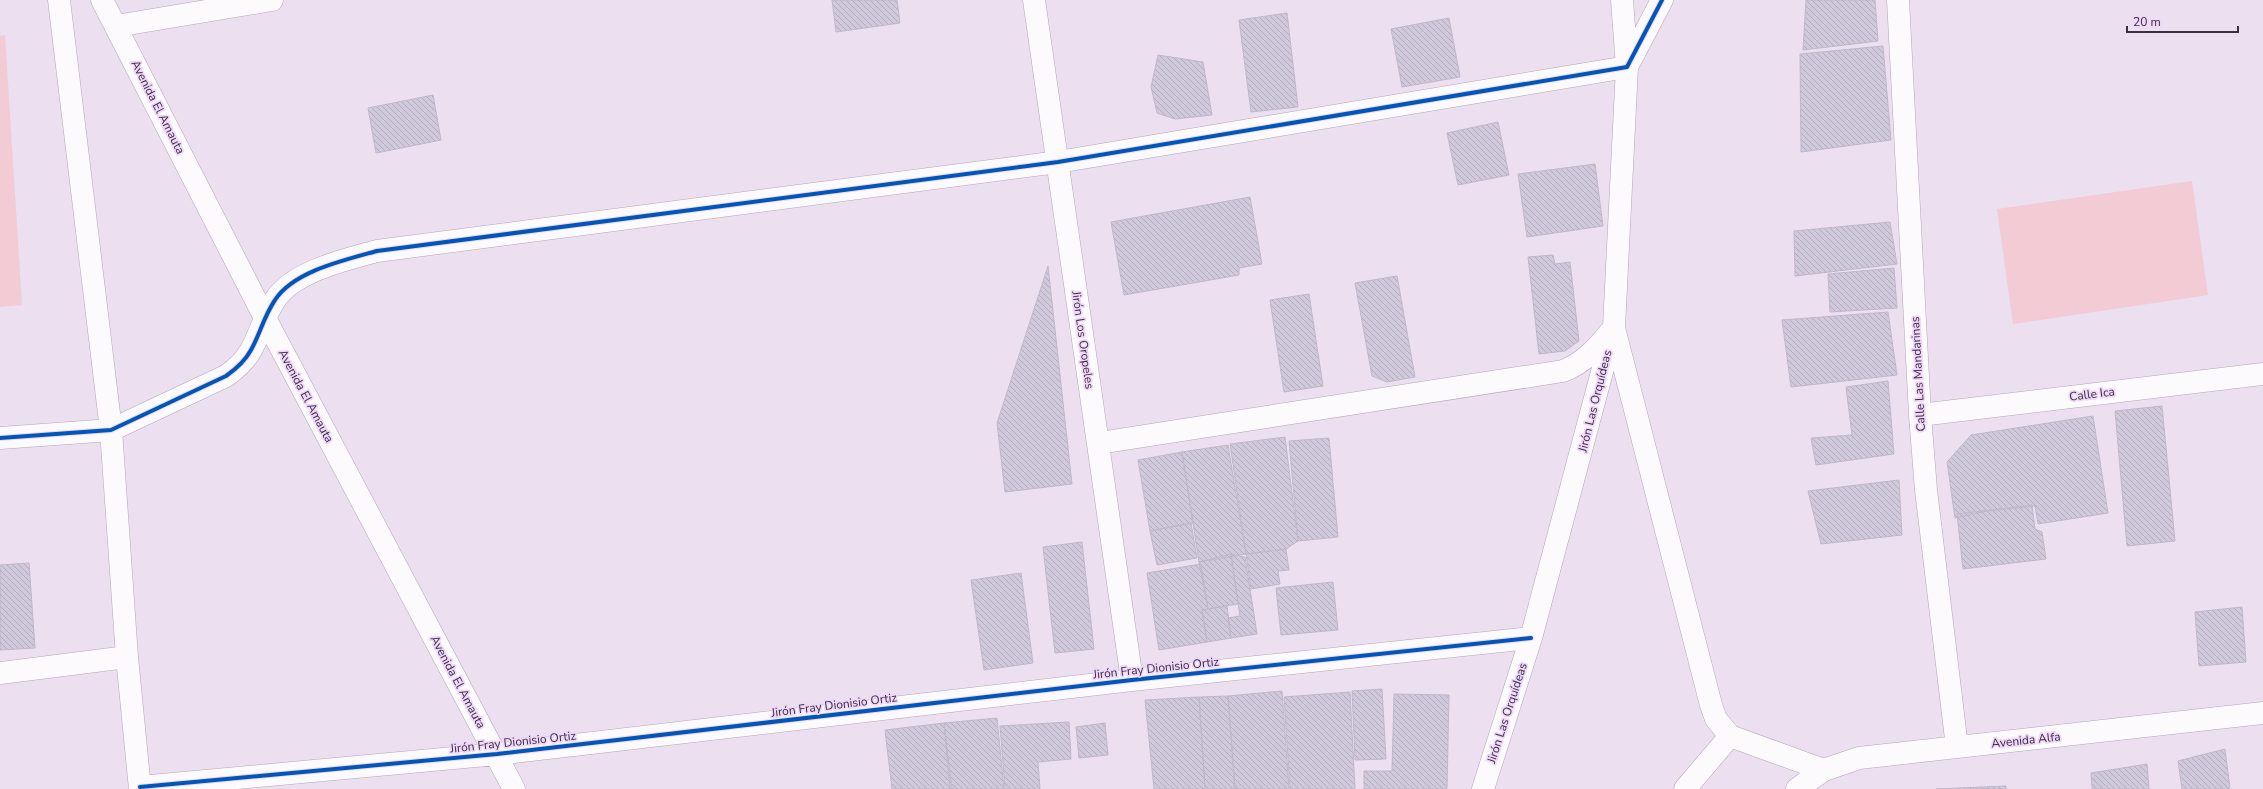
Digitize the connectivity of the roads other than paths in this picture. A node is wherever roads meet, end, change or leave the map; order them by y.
1 (59, 0) edge
2 (102, 0) edge
3 (272, 0) edge
4 (1034, 0) edge
5 (1622, 0) edge
6 (1662, 0) edge
7 (1898, 0) edge
8 (116, 26) junction
9 (1627, 67) junction
10 (1058, 162) junction
11 (265, 318) junction
12 (1614, 327) junction
13 (2263, 374) edge
14 (1920, 415) junction
15 (111, 430) junction
16 (0, 438) edge
17 (1098, 444) junction
18 (1531, 638) junction
19 (127, 657) junction
20 (0, 673) edge
21 (1132, 680) junction
22 (2263, 713) edge
23 (1730, 736) junction
24 (1957, 747) junction
25 (497, 754) junction
26 (1824, 770) junction
27 (140, 788) edge
28 (514, 789) edge
29 (1482, 789) edge
30 (1685, 789) edge
31 (1797, 789) edge

1 - 15 street
2 - 8 street, Avenida El Amauta
3 - 8 street
4 - 10 street, Jirón Los Oropeles
5 - 9 street, Jirón Las Orquídeas
6 - 9 street
7 - 14 street, Calle Las Mandarinas
8 - 11 street, Avenida El Amauta
9 - 10 street
9 - 12 street, Jirón Las Orquídeas
10 - 11 street
10 - 17 street, Jirón Los Oropeles
11 - 15 street
11 - 25 street, Avenida El Amauta
12 - 17 street
12 - 18 street, Jirón Las Orquídeas
12 - 23 street
13 - 14 street, Calle Ica
14 - 24 street, Calle Las Mandarinas
15 - 16 street
15 - 19 street
17 - 21 street, Jirón Los Oropeles
18 - 21 street, Jirón Fray Dionisio Ortiz
18 - 29 street, Jirón Las Orquídeas
19 - 20 street
19 - 27 street
21 - 25 street, Jirón Fray Dionisio Ortiz
22 - 24 street, Avenida Alfa
23 - 26 street
23 - 30 street
24 - 26 street, Avenida Alfa
25 - 27 street, Jirón Fray Dionisio Ortiz
25 - 28 street, Avenida El Amauta
26 - 31 street, Avenida Alfa

